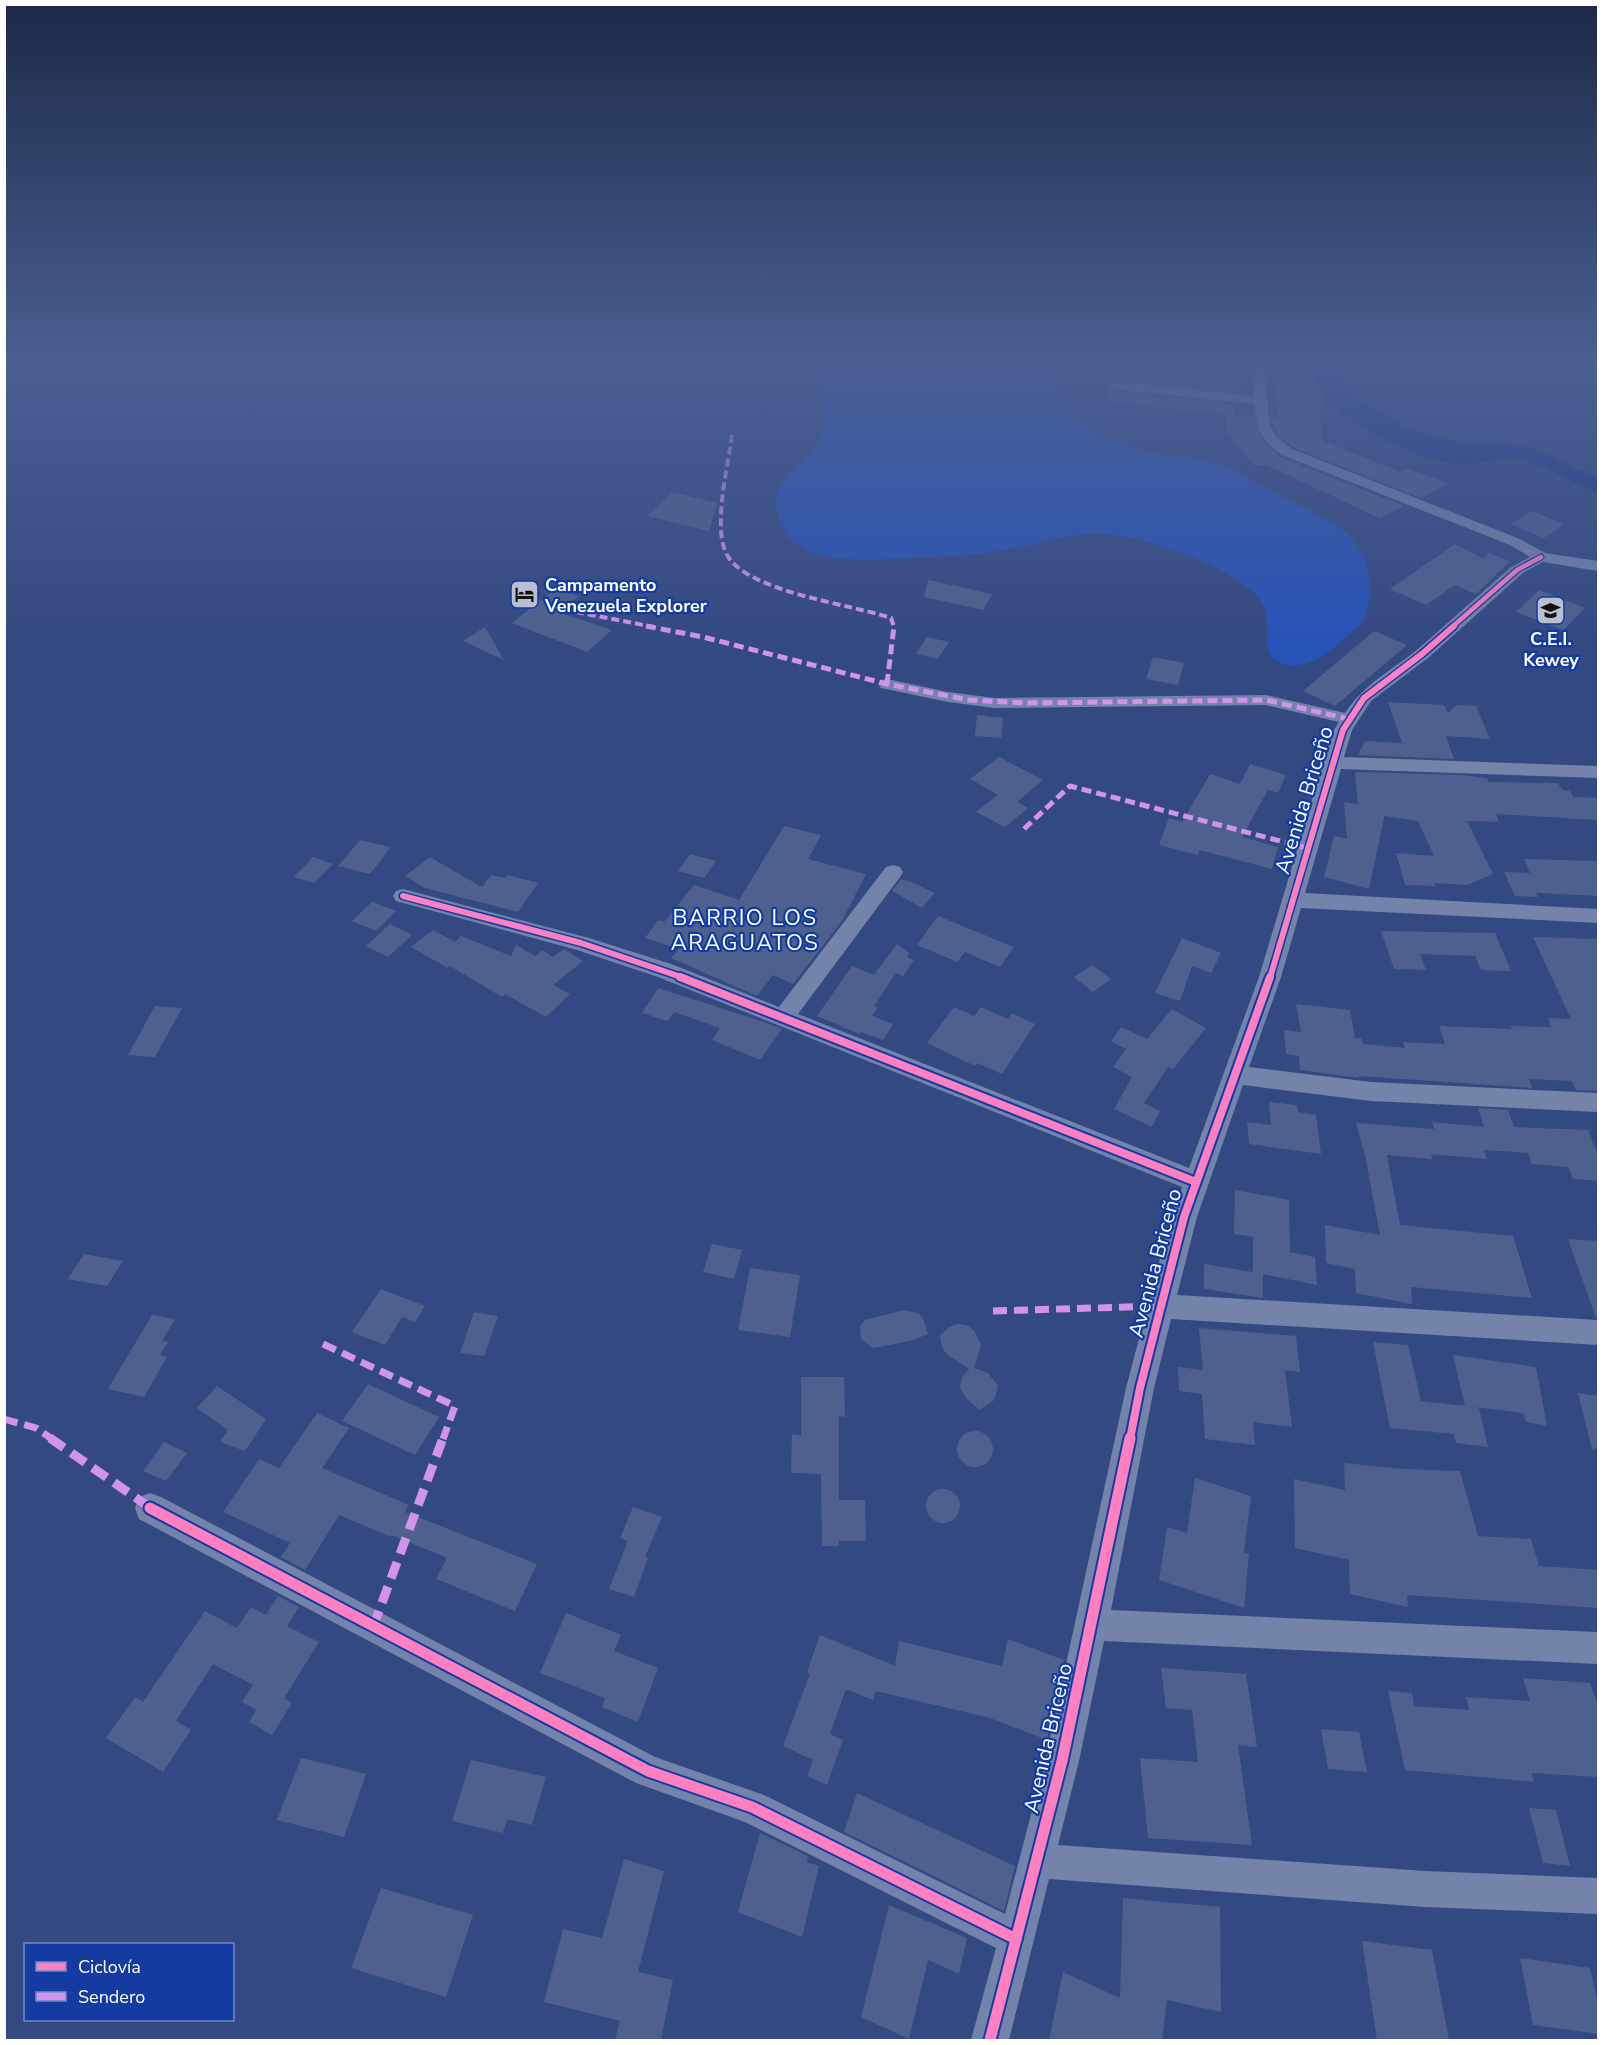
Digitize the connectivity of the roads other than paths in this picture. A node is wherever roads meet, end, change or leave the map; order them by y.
1 (1296, 455) edge
2 (1541, 557) junction
3 (1599, 566) edge
4 (887, 684) dead end
5 (1349, 719) junction
6 (1332, 763) junction
7 (1599, 772) edge
8 (893, 872) dead end
9 (403, 896) dead end
10 (1292, 900) junction
11 (1599, 916) edge
12 (784, 1016) junction
13 (1235, 1074) junction
14 (1599, 1103) edge
15 (1196, 1182) junction
16 (1161, 1306) junction
17 (1599, 1333) edge
18 (150, 1508) dead end
19 (1092, 1625) junction
20 (1599, 1648) edge
21 (1036, 1861) junction
22 (1599, 1896) edge
23 (1016, 1939) junction
24 (990, 2040) edge

1 - 2 street
2 - 3 street
2 - 5 street, Avenida Briceño
4 - 5 street
5 - 6 street, Avenida Briceño
6 - 7 street
6 - 10 street, Avenida Briceño
8 - 12 street
9 - 12 street
10 - 11 street
10 - 13 street, Avenida Briceño
12 - 15 street
13 - 14 street
13 - 15 street, Avenida Briceño
15 - 16 street, Avenida Briceño
16 - 17 street
16 - 19 street, Avenida Briceño
18 - 23 street
19 - 20 street
19 - 21 street, Avenida Briceño
21 - 22 street
21 - 23 street, Avenida Briceño
23 - 24 street, Avenida Briceño

